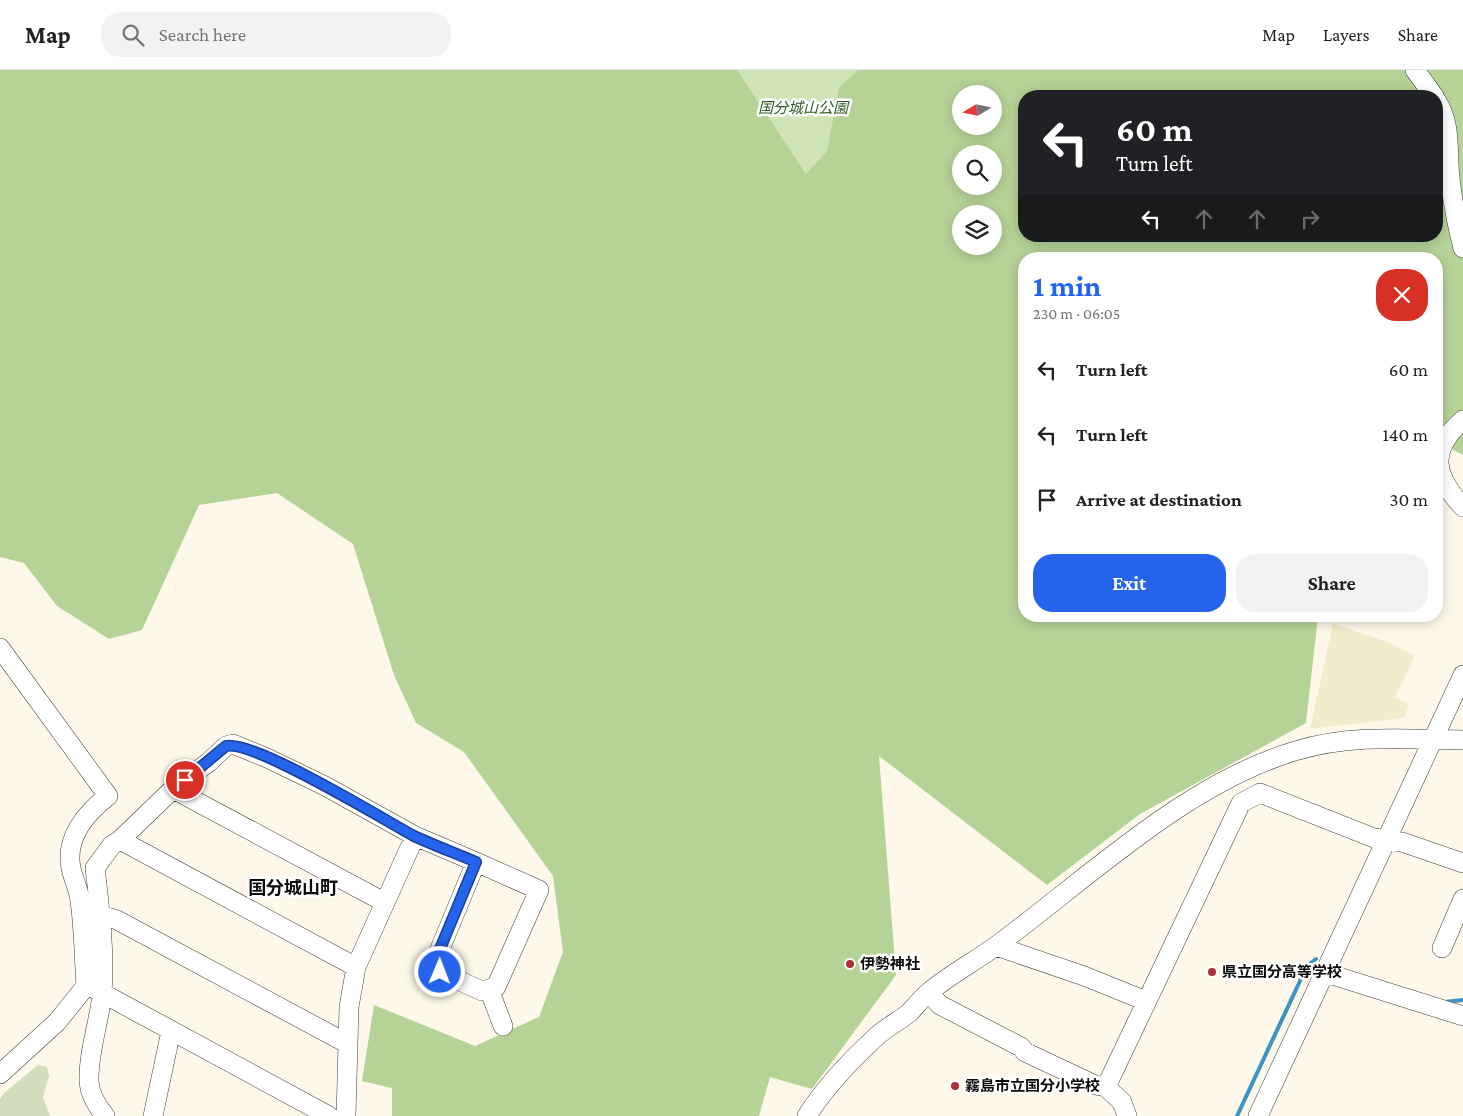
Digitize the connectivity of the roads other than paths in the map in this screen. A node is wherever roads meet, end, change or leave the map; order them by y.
1 (1415, 70) edge
2 (1430, 90) edge
3 (1443, 110) edge
4 (1463, 248) edge
5 (1463, 420) edge
6 (1443, 446) edge
7 (1443, 483) edge
8 (1463, 508) edge
9 (0, 648) edge
10 (1463, 675) edge
11 (1434, 740) junction
12 (1463, 740) edge
13 (173, 789) junction
14 (415, 836) junction
15 (120, 840) junction
16 (1388, 840) junction
17 (476, 862) junction
18 (1463, 863) edge
19 (1463, 899) edge
20 (384, 902) junction
21 (102, 915) junction
22 (996, 946) junction
23 (1442, 948) dead end
24 (356, 966) junction
25 (1326, 973) junction
26 (94, 989) junction
27 (489, 989) junction
28 (928, 993) junction
29 (1146, 1001) junction
30 (1463, 1016) edge
31 (503, 1026) dead end
32 (171, 1031) junction
33 (348, 1044) junction
34 (0, 1074) edge
35 (1106, 1087) junction
36 (105, 1116) edge
37 (153, 1116) edge
38 (329, 1116) edge
39 (346, 1116) edge
40 (807, 1116) edge
41 (1127, 1116) edge
42 (1258, 1116) edge

1 - 2 street
3 - 4 street
5 - 6 street
7 - 8 street
9 - 26 street
10 - 11 street
11 - 12 street
11 - 16 street
11 - 22 street
13 - 14 street
13 - 15 street
13 - 20 street
14 - 17 street
14 - 20 street
15 - 21 street
15 - 24 street
16 - 18 street
16 - 25 street
16 - 29 street
17 - 27 street
17 - 27 street
19 - 23 street
20 - 24 street
21 - 26 street
21 - 33 street
22 - 28 street
22 - 29 street
24 - 33 street
25 - 30 street
25 - 42 street
26 - 32 street
26 - 34 street
26 - 36 street
27 - 31 street
28 - 35 street
28 - 40 street
29 - 35 street
32 - 37 street
32 - 38 street
33 - 39 street
35 - 41 street

